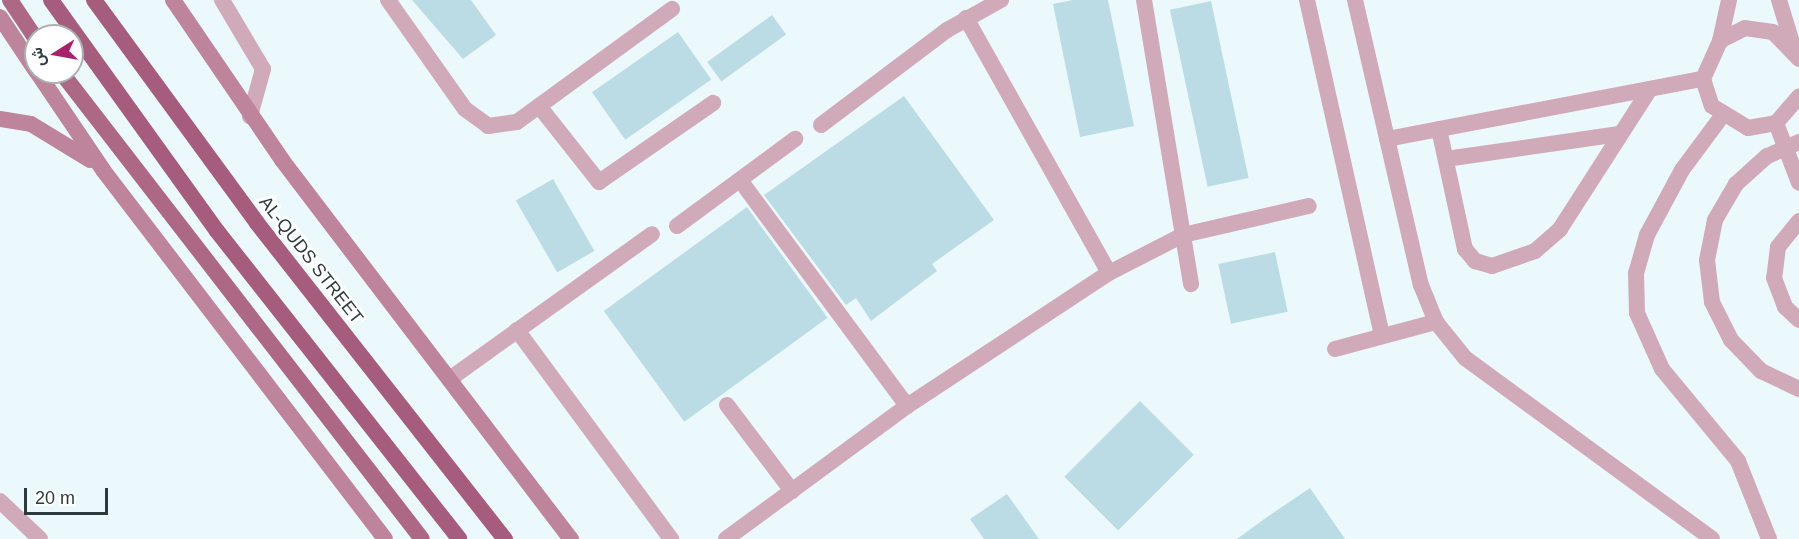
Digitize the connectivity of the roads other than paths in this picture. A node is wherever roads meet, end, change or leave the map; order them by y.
1 (3, 0) edge
2 (10, 0) edge
3 (51, 0) edge
4 (94, 0) edge
5 (173, 0) edge
6 (222, 0) edge
7 (388, 0) edge
8 (1001, 0) edge
9 (1144, 0) edge
10 (1307, 0) edge
11 (1355, 0) edge
12 (1729, 0) edge
13 (1779, 0) edge
14 (672, 9) dead end
15 (966, 18) junction
16 (2, 19) edge
17 (26, 24) edge
18 (1720, 41) junction
19 (24, 53) edge
20 (1797, 54) edge
21 (1703, 79) junction
22 (45, 84) edge
23 (70, 84) edge
24 (1650, 89) junction
25 (1799, 97) edge
26 (713, 103) dead end
27 (539, 106) junction
28 (250, 116) junction
29 (1722, 116) junction
30 (0, 119) edge
31 (1776, 123) junction
32 (821, 124) dead end
33 (1439, 129) junction
34 (1619, 134) junction
35 (795, 139) dead end
36 (1387, 139) junction
37 (1792, 144) edge
38 (1446, 159) junction
39 (103, 170) junction
40 (740, 180) junction
41 (1799, 183) edge
42 (1309, 207) dead end
43 (1799, 221) edge
44 (677, 226) dead end
45 (652, 234) dead end
46 (1183, 235) junction
47 (1109, 273) junction
48 (1191, 284) dead end
49 (1799, 320) edge
50 (1436, 322) junction
51 (517, 330) junction
52 (1382, 336) junction
53 (1335, 348) dead end
54 (451, 378) junction
55 (1799, 389) edge
56 (727, 405) dead end
57 (908, 406) junction
58 (792, 491) junction
59 (0, 501) edge
60 (40, 539) edge
61 (385, 539) edge
62 (422, 539) edge
63 (459, 539) edge
64 (505, 539) edge
65 (571, 539) edge
66 (671, 539) edge
67 (726, 539) edge
68 (1712, 539) edge
69 (1769, 539) edge

1 - 16 main road
2 - 17 main road
3 - 63 highway
4 - 64 highway, AL-QUDS STREET
5 - 28 main road
6 - 28 street
7 - 27 street
8 - 15 street
9 - 46 street
10 - 52 street
11 - 36 street
12 - 18 street
13 - 20 street
14 - 27 street
15 - 32 street
15 - 47 street
16 - 19 main road
18 - 20 street
18 - 21 street
21 - 24 street
21 - 29 street
22 - 39 main road
23 - 62 main road
24 - 33 street
24 - 34 street
25 - 31 street
26 - 27 street
28 - 54 main road
29 - 31 street
29 - 69 street
30 - 39 main road
31 - 37 street
33 - 36 street
33 - 38 street
34 - 38 street
34 - 38 street
35 - 40 street
36 - 50 street
37 - 41 street
37 - 55 street
39 - 61 main road
40 - 44 street
40 - 57 street
42 - 46 street
43 - 49 street
45 - 51 street
46 - 47 street
46 - 48 street
47 - 57 street
50 - 52 street
50 - 68 street
51 - 54 street
51 - 66 street
52 - 53 street
54 - 65 main road
56 - 58 street
57 - 58 street
58 - 67 street
59 - 60 street

